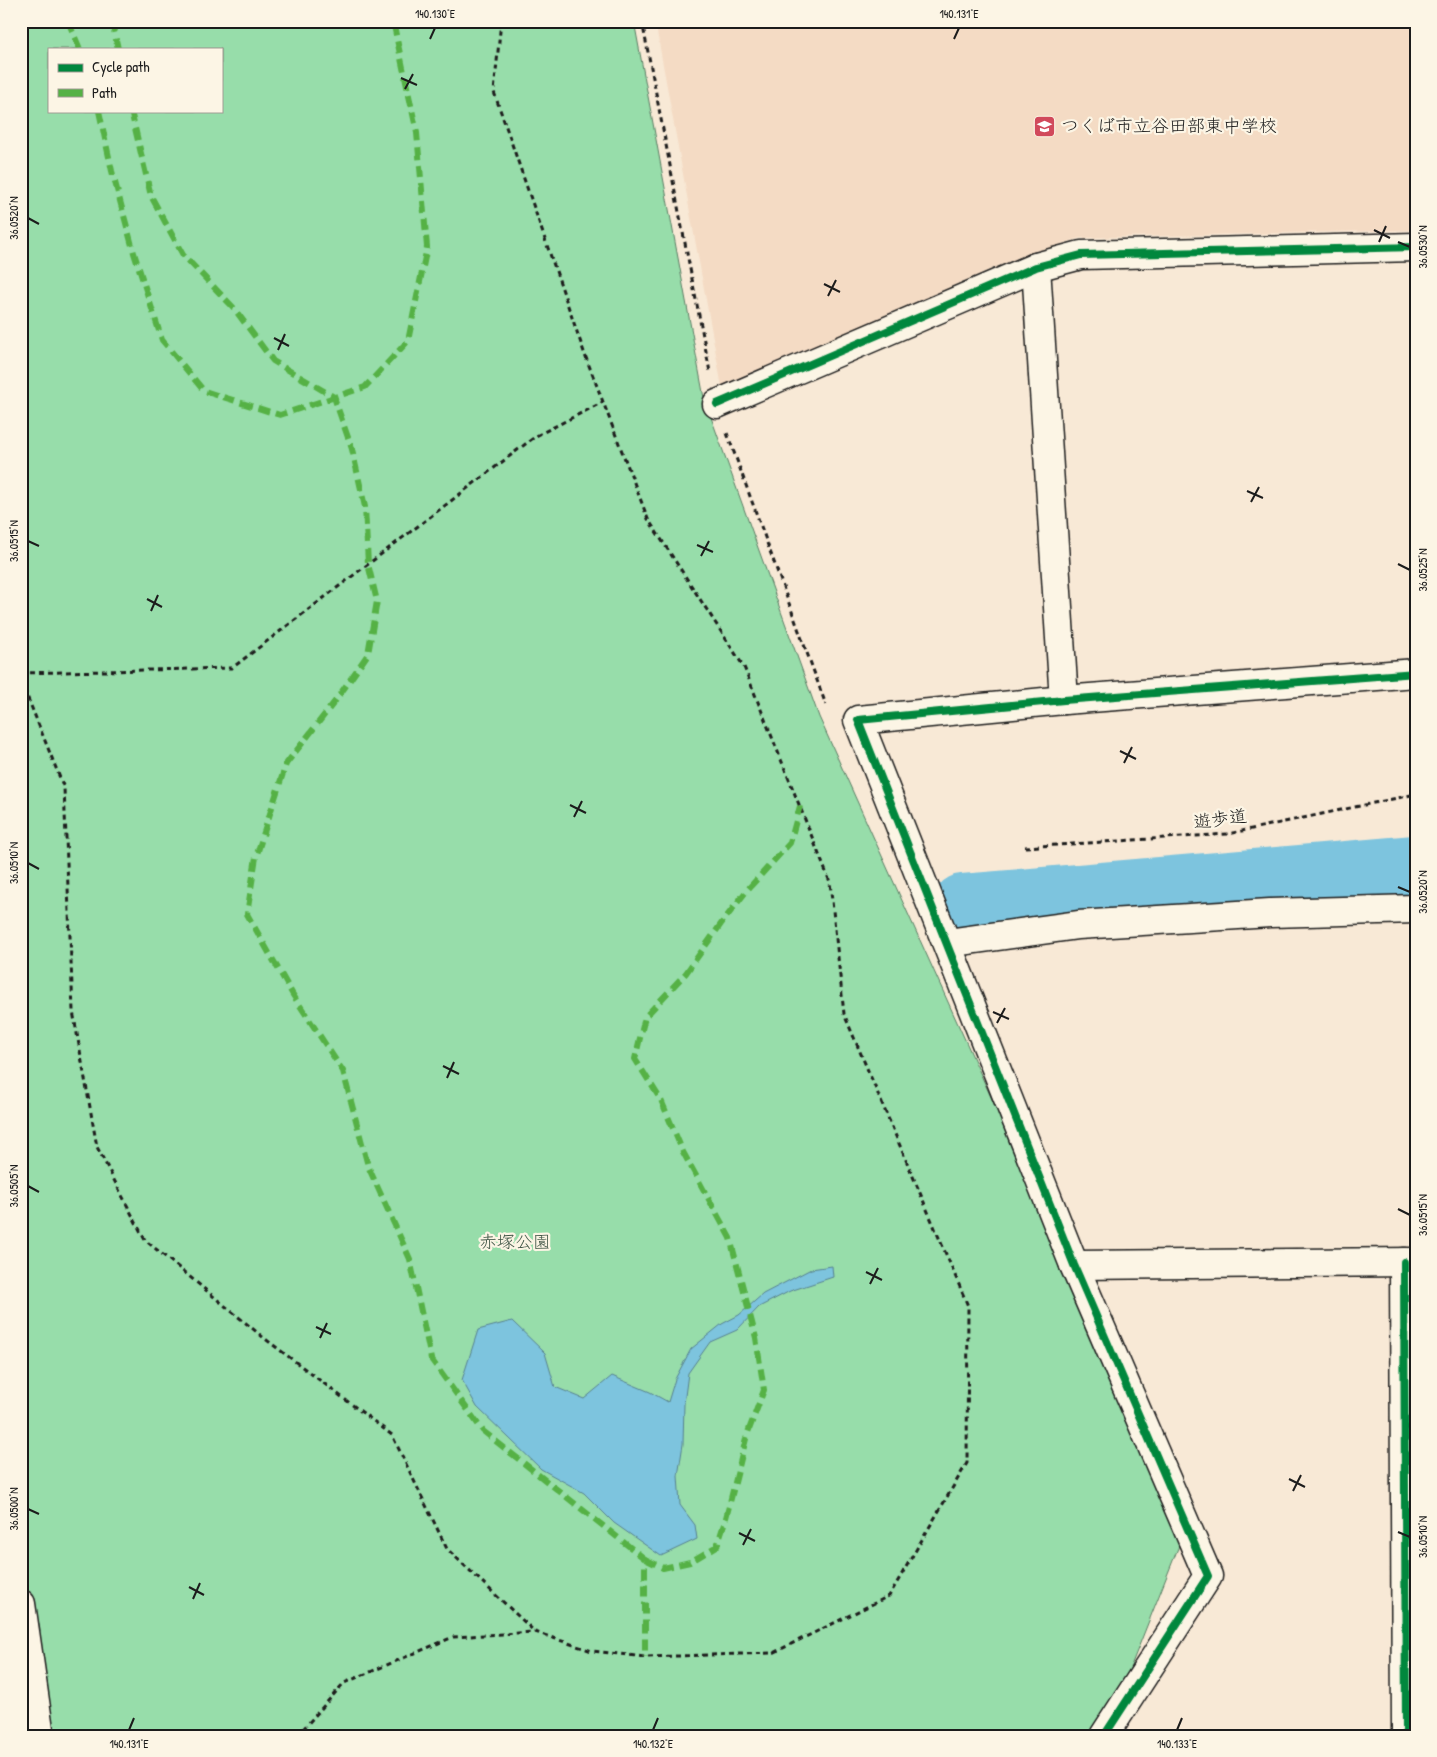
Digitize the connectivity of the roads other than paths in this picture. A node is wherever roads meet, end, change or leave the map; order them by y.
1 (1416, 247) edge
2 (1036, 267) junction
3 (717, 404) dead end
4 (1416, 673) edge
5 (1064, 700) junction
6 (1416, 909) edge
7 (947, 943) junction
8 (1410, 1262) edge
9 (1074, 1266) junction
10 (21, 1604) edge
11 (28, 1704) edge
12 (40, 1736) edge
13 (1104, 1736) edge
14 (1406, 1736) edge

1 - 2 street
2 - 3 street
2 - 5 street
4 - 5 street
5 - 7 street
6 - 7 street
7 - 9 street
8 - 9 street
8 - 14 street
9 - 13 street
10 - 11 street
11 - 12 street

